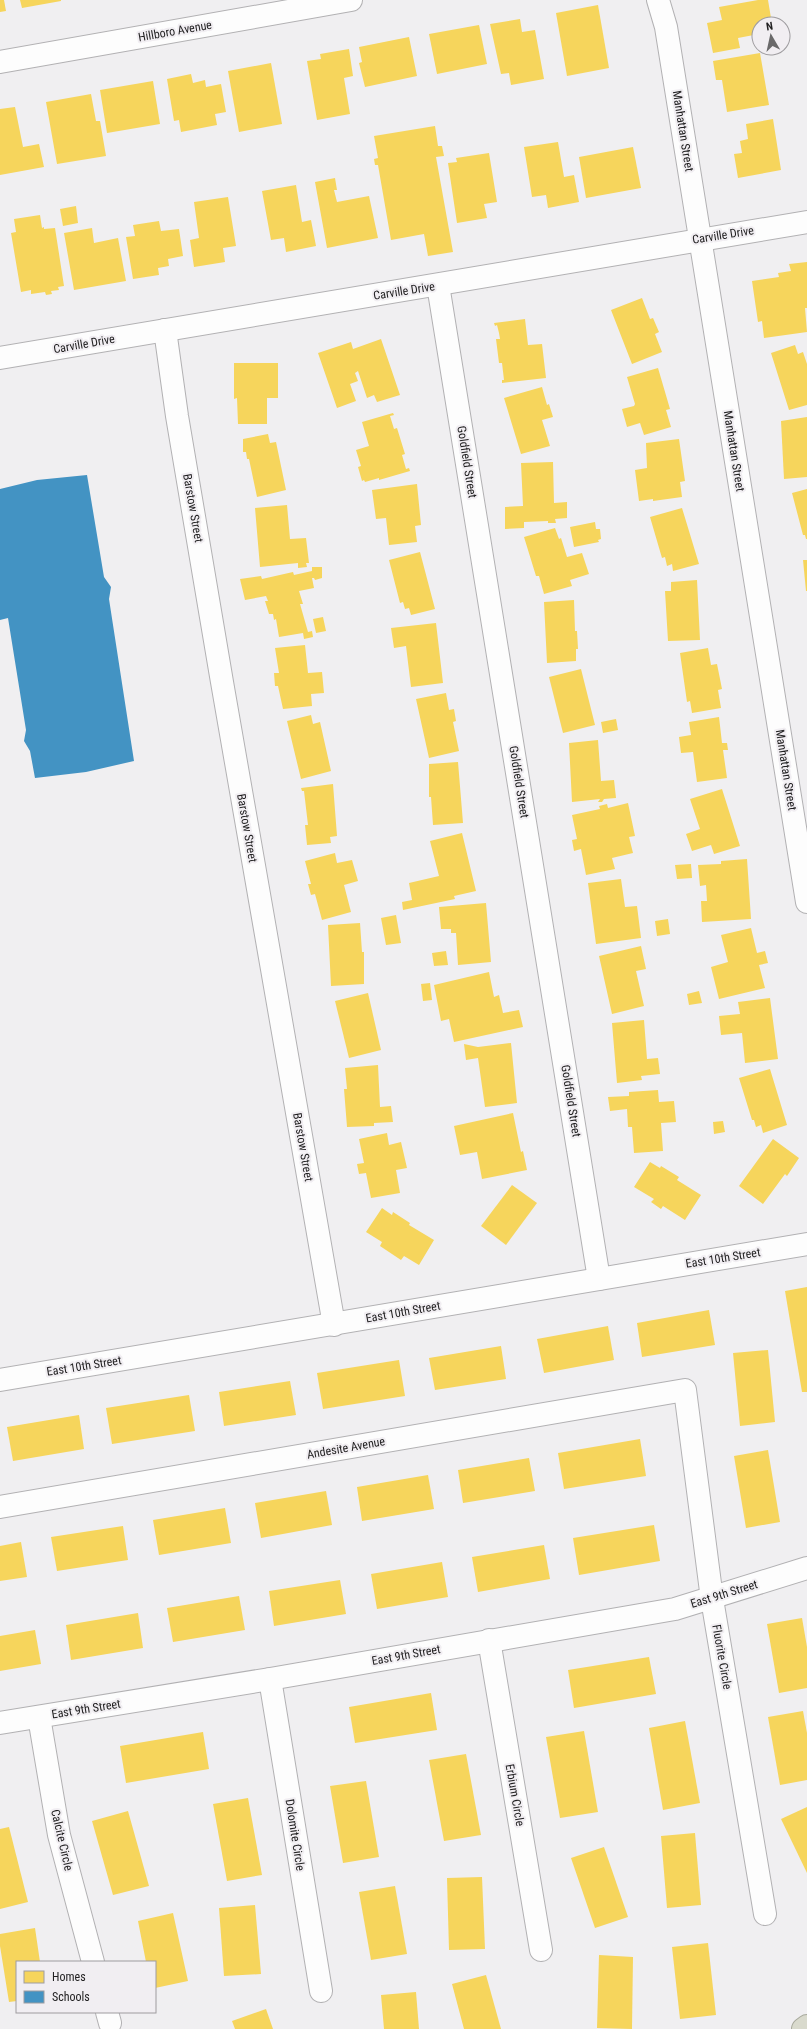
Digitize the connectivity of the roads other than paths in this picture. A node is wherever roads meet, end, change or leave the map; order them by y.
1 (351, 0) edge
2 (658, 0) edge
3 (0, 62) edge
4 (807, 222) edge
5 (700, 239) junction
6 (438, 285) junction
7 (165, 330) junction
8 (0, 358) edge
9 (807, 902) edge
10 (807, 1244) edge
11 (599, 1278) junction
12 (334, 1325) junction
13 (0, 1380) edge
14 (686, 1398) joint
15 (0, 1507) edge
16 (807, 1568) edge
17 (712, 1598) junction
18 (489, 1640) junction
19 (270, 1679) junction
20 (39, 1717) junction
21 (0, 1723) edge
22 (765, 1914) dead end
23 (541, 1950) dead end
24 (93, 1961) edge
25 (321, 1991) dead end
26 (807, 2026) edge
27 (803, 2029) edge

1 - 3 street, Hillboro Avenue
2 - 5 street, Manhattan Street
4 - 5 street, Carville Drive
5 - 6 street, Carville Drive
5 - 9 street, Manhattan Street
6 - 7 street, Carville Drive
6 - 11 street, Goldfield Street
7 - 8 street, Carville Drive
7 - 12 street, Barstow Street
10 - 11 street, East 10th Street
11 - 12 street, East 10th Street
12 - 13 street, East 10th Street
14 - 15 street, Andesite Avenue
14 - 17 street, Fluorite Circle
16 - 17 street, East 9th Street
17 - 18 street, East 9th Street
17 - 22 street, Fluorite Circle
18 - 19 street, East 9th Street
18 - 23 street, Erbium Circle
19 - 20 street, East 9th Street
19 - 25 street, Dolomite Circle
20 - 21 street, East 9th Street
20 - 24 street, Calcite Circle
26 - 27 highway

